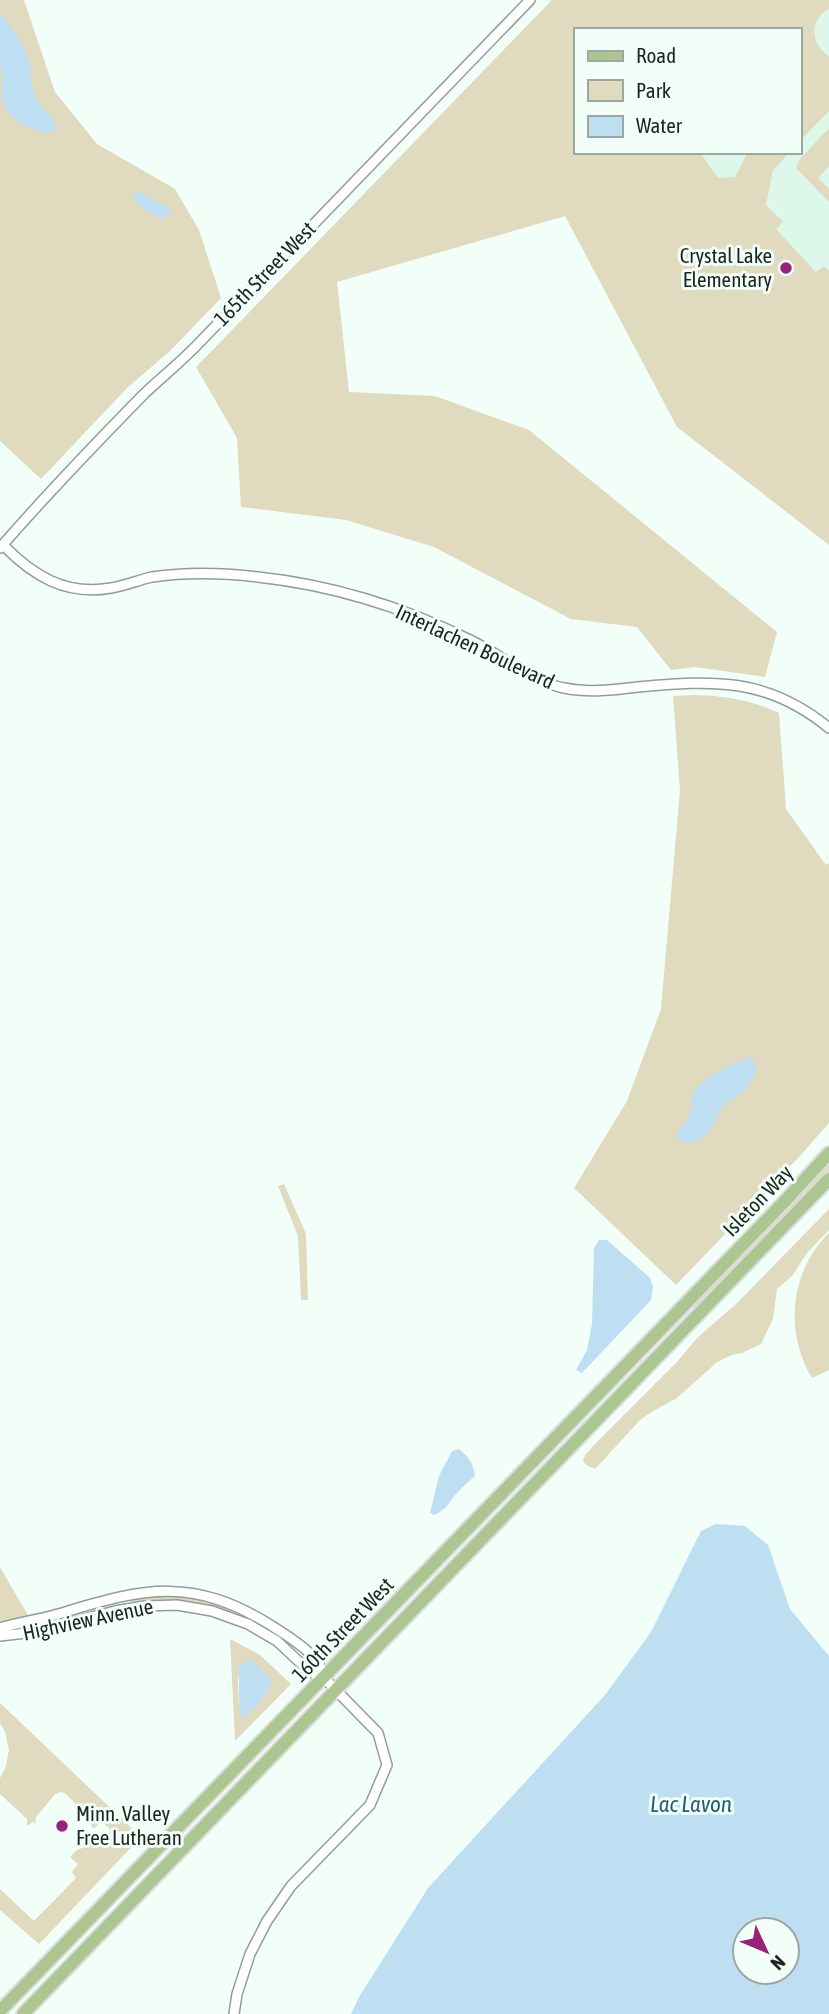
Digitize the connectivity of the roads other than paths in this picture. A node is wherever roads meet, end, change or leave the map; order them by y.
1 (530, 0) edge
2 (1, 547) edge
3 (829, 728) edge
4 (829, 1153) edge
5 (829, 1180) edge
6 (713, 1275) joint
7 (724, 1288) joint
8 (0, 1628) edge
9 (0, 1636) edge
10 (324, 1678) junction
11 (336, 1690) junction
12 (0, 2011) edge
13 (23, 2014) edge
14 (234, 2014) edge

1 - 2 street, 165th Street West
2 - 3 street, Interlachen Boulevard
4 - 6 main road, Isleton Way
5 - 7 main road, Isleton Way
6 - 10 main road, 160th Street West
7 - 11 main road, 160th Street West
8 - 10 street, Highview Avenue
9 - 10 street, Highview Avenue
10 - 11 street, Highview Avenue
10 - 12 main road, 160th Street West
11 - 13 main road, 160th Street West
11 - 14 street, Highview Avenue

